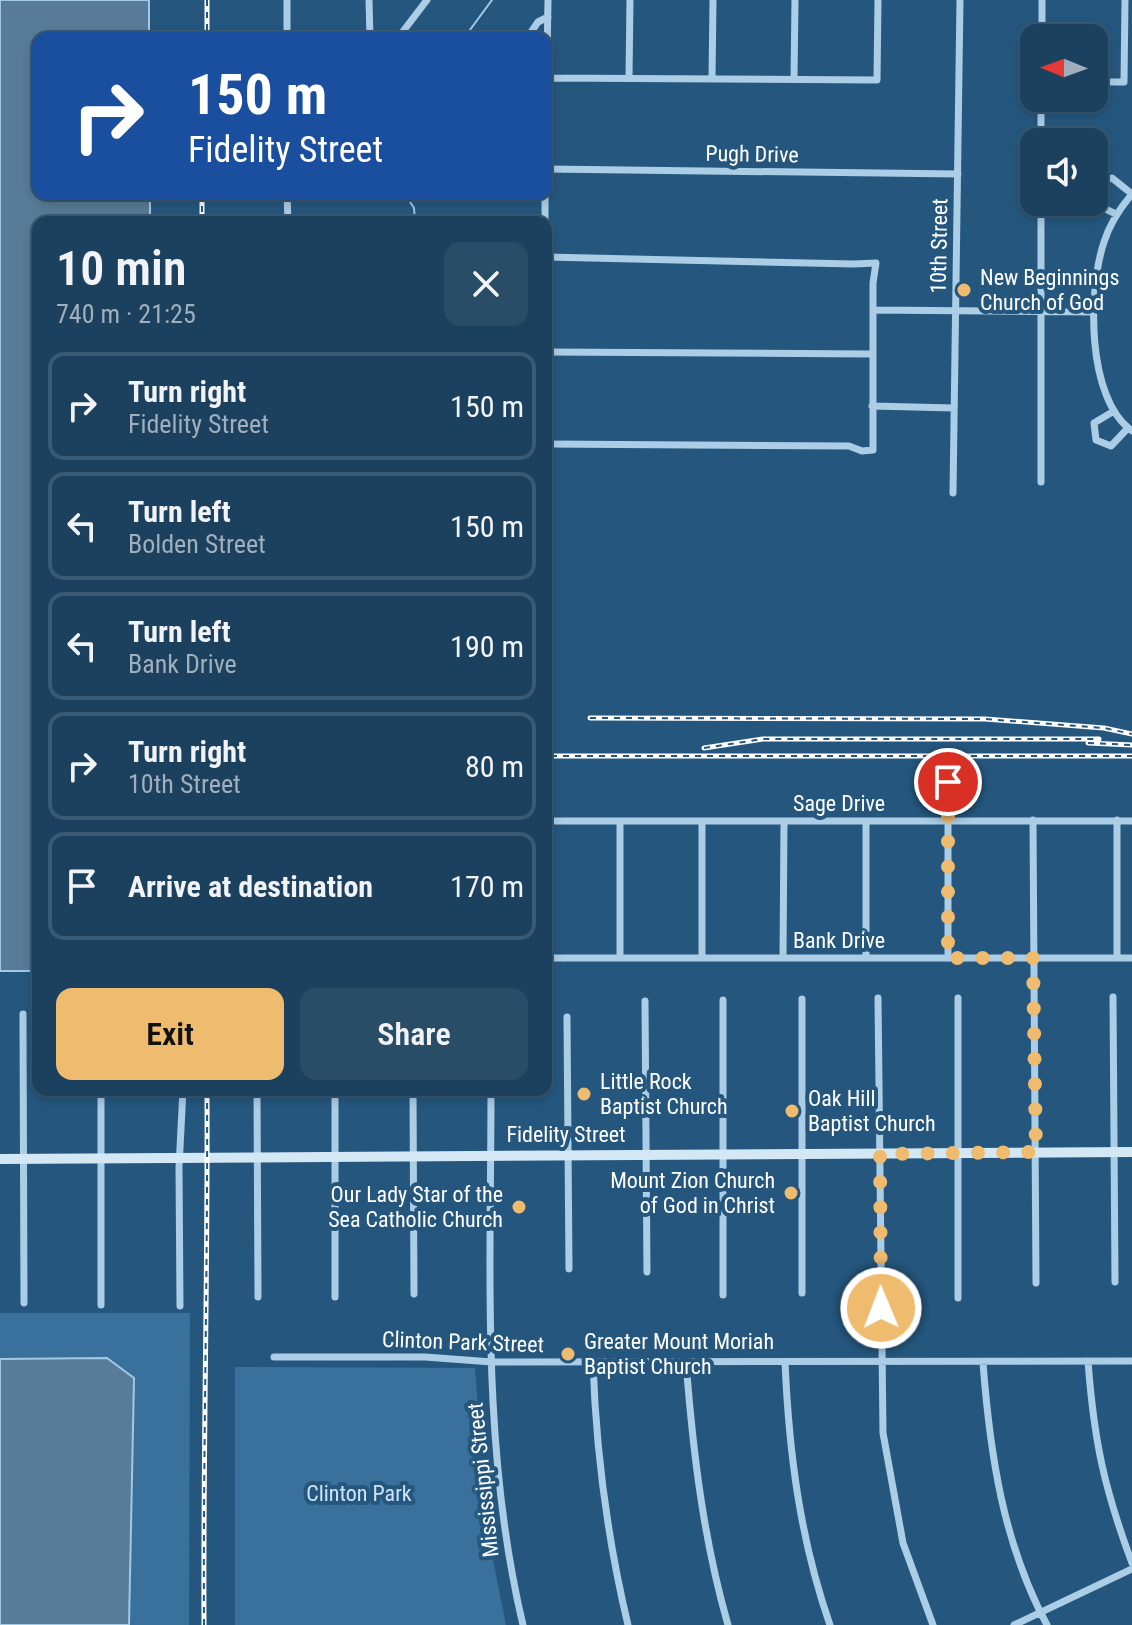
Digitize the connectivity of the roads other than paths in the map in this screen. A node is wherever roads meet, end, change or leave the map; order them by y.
1 (287, 0) edge
2 (369, 0) edge
3 (427, 0) edge
4 (548, 0) edge
5 (630, 0) edge
6 (713, 0) edge
7 (795, 0) edge
8 (878, 0) edge
9 (960, 0) edge
10 (1042, 0) edge
11 (1125, 0) edge
12 (548, 17) junction
13 (1042, 24) edge
14 (287, 32) edge
15 (370, 32) edge
16 (403, 32) edge
17 (531, 32) edge
18 (548, 32) edge
19 (552, 78) edge
20 (629, 78) junction
21 (712, 79) junction
22 (794, 79) junction
23 (1108, 82) edge
24 (552, 169) edge
25 (958, 174) junction
26 (1108, 179) edge
27 (1132, 194) edge
28 (1108, 210) edge
29 (1116, 214) junction
30 (1041, 216) edge
31 (552, 257) edge
32 (873, 310) junction
33 (956, 311) junction
34 (1041, 312) junction
35 (1094, 312) junction
36 (552, 352) edge
37 (872, 354) junction
38 (872, 406) junction
39 (954, 408) junction
40 (1114, 411) junction
41 (1130, 430) edge
42 (552, 444) edge
43 (1041, 482) dead end
44 (953, 493) dead end
45 (948, 782) dead end
46 (1033, 820) junction
47 (1117, 820) junction
48 (552, 821) edge
49 (620, 821) junction
50 (702, 821) junction
51 (784, 821) junction
52 (866, 821) junction
53 (949, 821) junction
54 (1132, 821) edge
55 (552, 958) edge
56 (620, 958) junction
57 (702, 958) junction
58 (783, 958) junction
59 (866, 958) junction
60 (948, 958) junction
61 (1033, 958) junction
62 (1117, 958) junction
63 (1132, 958) edge
64 (1113, 997) dead end
65 (878, 998) dead end
66 (958, 998) dead end
67 (802, 999) dead end
68 (723, 1000) dead end
69 (645, 1001) dead end
70 (23, 1014) dead end
71 (567, 1017) dead end
72 (101, 1096) edge
73 (183, 1096) edge
74 (257, 1096) edge
75 (335, 1096) edge
76 (413, 1096) edge
77 (491, 1096) edge
78 (958, 1152) junction
79 (1036, 1152) junction
80 (1114, 1152) junction
81 (1132, 1152) edge
82 (801, 1153) junction
83 (491, 1154) junction
84 (646, 1154) junction
85 (724, 1154) junction
86 (880, 1154) junction
87 (257, 1155) junction
88 (335, 1155) junction
89 (568, 1155) junction
90 (414, 1156) junction
91 (102, 1157) junction
92 (23, 1158) junction
93 (180, 1158) junction
94 (0, 1159) edge
95 (569, 1269) dead end
96 (647, 1272) dead end
97 (1115, 1282) dead end
98 (1036, 1283) dead end
99 (802, 1293) dead end
100 (414, 1294) dead end
101 (723, 1295) dead end
102 (258, 1297) dead end
103 (335, 1297) dead end
104 (958, 1298) dead end
105 (24, 1303) dead end
106 (101, 1305) dead end
107 (180, 1306) dead end
108 (274, 1357) dead end
109 (1088, 1361) junction
110 (1132, 1361) edge
111 (492, 1362) junction
112 (593, 1362) junction
113 (686, 1362) junction
114 (785, 1362) junction
115 (882, 1363) junction
116 (983, 1363) junction
117 (1132, 1563) edge
118 (1132, 1569) edge
119 (1040, 1612) junction
120 (523, 1625) edge
121 (628, 1625) edge
122 (728, 1625) edge
123 (830, 1625) edge
124 (933, 1625) edge
125 (1014, 1625) edge
126 (1047, 1625) edge

1 - 14 street
2 - 15 street
3 - 16 street
4 - 12 street
5 - 20 street
6 - 21 street
7 - 22 street
8 - 22 street
9 - 25 street, 10th Street
10 - 13 street
11 - 23 street
12 - 17 street
12 - 18 street
19 - 20 street
20 - 21 street
21 - 22 street
24 - 25 street, Pugh Drive
25 - 33 street, 10th Street
26 - 27 street
27 - 29 street
28 - 29 street
29 - 35 street
30 - 34 street
31 - 32 street
32 - 33 street
32 - 37 street
33 - 34 street
33 - 39 street, 10th Street
34 - 35 street
34 - 43 street
35 - 40 street
36 - 37 street
37 - 38 street
38 - 39 street
38 - 42 street
39 - 44 street, 10th Street
40 - 41 street
40 - 41 street
45 - 53 street
46 - 47 street, Sage Drive
46 - 53 street, Sage Drive
46 - 61 street
47 - 54 street, Sage Drive
47 - 62 street
48 - 49 street, Sage Drive
49 - 50 street, Sage Drive
49 - 56 street
50 - 51 street, Sage Drive
50 - 57 street
51 - 52 street, Sage Drive
51 - 58 street
52 - 53 street, Sage Drive
52 - 59 street
53 - 60 street
55 - 56 street, Bank Drive
56 - 57 street, Bank Drive
57 - 58 street, Bank Drive
58 - 59 street, Bank Drive
59 - 60 street, Bank Drive
60 - 61 street, Bank Drive
61 - 62 street, Bank Drive
61 - 79 street
62 - 63 street, Bank Drive
64 - 80 street
65 - 86 street
66 - 78 street
67 - 82 street
68 - 85 street
69 - 84 street
70 - 92 street
71 - 89 street
72 - 91 street
73 - 93 street
74 - 87 street
75 - 88 street
76 - 90 street
77 - 83 street, Mississippi Street
78 - 79 main road, Fidelity Street
78 - 86 main road, Fidelity Street
78 - 104 street
79 - 80 main road, Fidelity Street
79 - 98 street
80 - 81 main road, Fidelity Street
80 - 97 street
82 - 85 main road, Fidelity Street
82 - 86 main road, Fidelity Street
82 - 99 street
83 - 89 main road, Fidelity Street
83 - 90 main road, Fidelity Street
83 - 111 street, Mississippi Street
84 - 85 main road, Fidelity Street
84 - 89 main road, Fidelity Street
84 - 96 street
85 - 101 street
86 - 115 street
87 - 88 main road, Fidelity Street
87 - 93 main road, Fidelity Street
87 - 102 street
88 - 90 main road, Fidelity Street
88 - 103 street
89 - 95 street
90 - 100 street
91 - 92 main road, Fidelity Street
91 - 93 main road, Fidelity Street
91 - 106 street
92 - 94 main road, Fidelity Street
92 - 105 street
93 - 107 street
108 - 111 street, Clinton Park Street
109 - 110 street, Clinton Park Street
109 - 116 street, Clinton Park Street
109 - 117 street
111 - 112 street, Clinton Park Street
111 - 120 street, Mississippi Street
112 - 113 street, Clinton Park Street
112 - 121 street
113 - 114 street, Clinton Park Street
113 - 122 street
114 - 115 street, Clinton Park Street
114 - 123 street
115 - 116 street, Clinton Park Street
115 - 124 street
116 - 119 street
118 - 119 street
119 - 125 street
119 - 126 street

